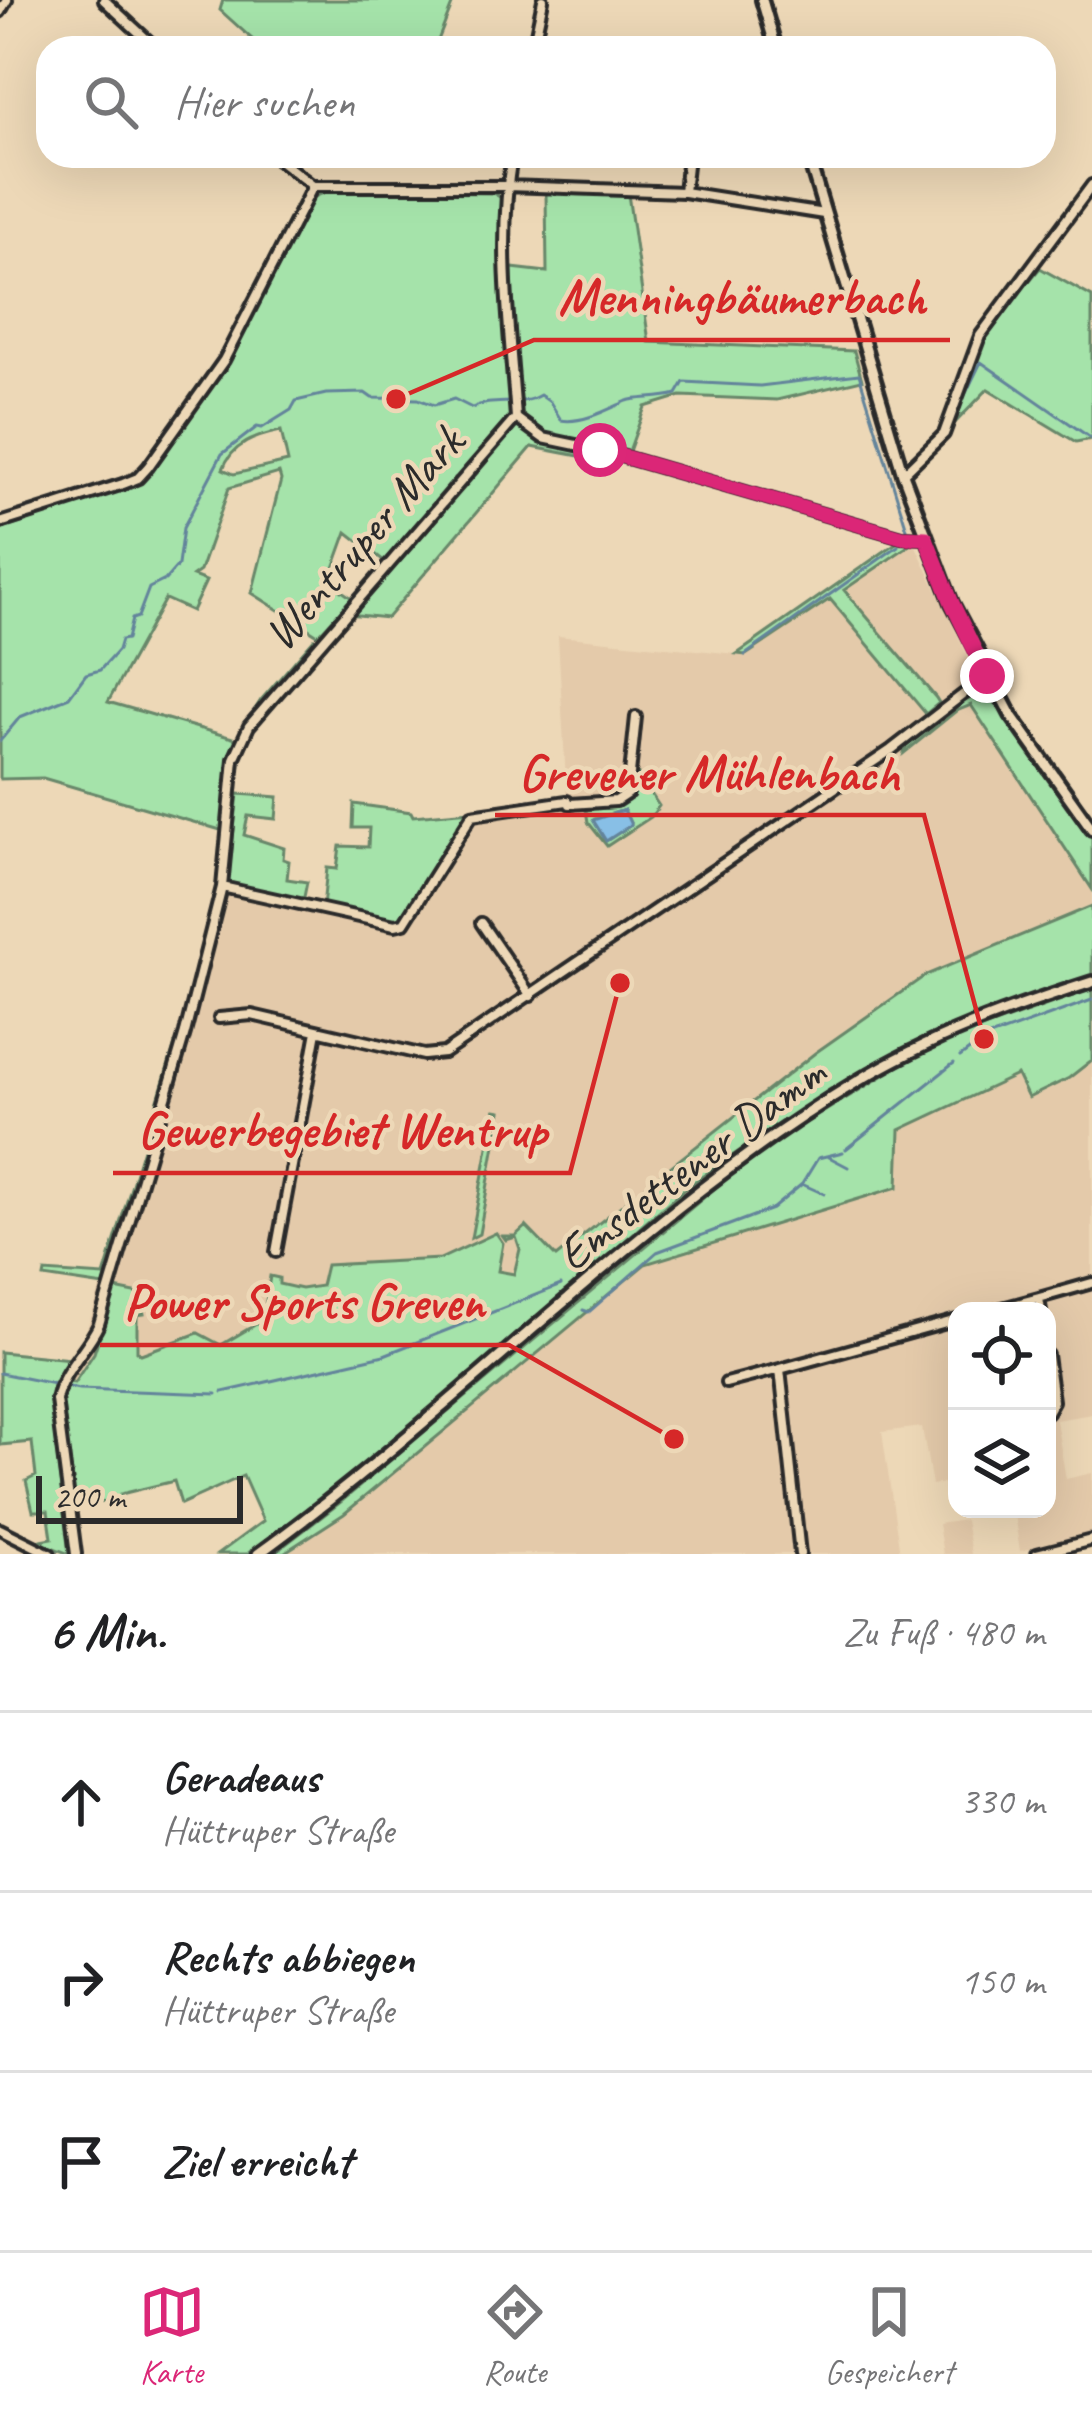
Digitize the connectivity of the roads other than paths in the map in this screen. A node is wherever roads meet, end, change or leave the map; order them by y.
1 (7, 0) edge
2 (104, 0) edge
3 (543, 0) edge
4 (762, 0) edge
5 (0, 12) edge
6 (143, 36) edge
7 (536, 36) edge
8 (772, 36) edge
9 (290, 168) edge
10 (510, 168) edge
11 (687, 168) edge
12 (811, 168) edge
13 (1092, 185) edge
14 (313, 186) junction
15 (507, 186) junction
16 (684, 192) junction
17 (824, 214) junction
18 (517, 418) junction
19 (903, 474) junction
20 (0, 523) edge
21 (926, 538) junction
22 (987, 676) junction
23 (636, 717) dead end
24 (1091, 825) edge
25 (222, 887) junction
26 (481, 923) dead end
27 (1092, 982) edge
28 (532, 996) junction
29 (218, 1018) dead end
30 (317, 1030) junction
31 (276, 1252) dead end
32 (1092, 1283) edge
33 (1039, 1298) junction
34 (1024, 1302) edge
35 (1040, 1302) edge
36 (948, 1322) edge
37 (780, 1369) junction
38 (726, 1383) dead end
39 (0, 1529) edge
40 (1092, 1540) edge
41 (50, 1554) edge
42 (76, 1554) edge
43 (258, 1554) edge
44 (800, 1554) edge
45 (1037, 1554) edge

1 - 5 street
2 - 6 street
3 - 7 street
4 - 8 main road
9 - 14 street
10 - 15 street, Wentruper Mark
11 - 16 street
12 - 17 main road
13 - 19 street
14 - 15 street
14 - 20 street
15 - 16 street
15 - 18 street, Wentruper Mark
16 - 17 street
17 - 19 main road
18 - 21 street
18 - 25 street, Wentruper Mark
19 - 21 main road
21 - 22 main road
22 - 24 main road
22 - 28 street
23 - 25 street
25 - 42 street, Wentruper Mark
26 - 28 street
27 - 43 main road, Emsdettener Damm
28 - 30 street
29 - 30 street
30 - 31 street
32 - 33 street
33 - 34 street
33 - 35 street
36 - 37 street
37 - 38 street
37 - 44 street
39 - 41 street
40 - 45 street

